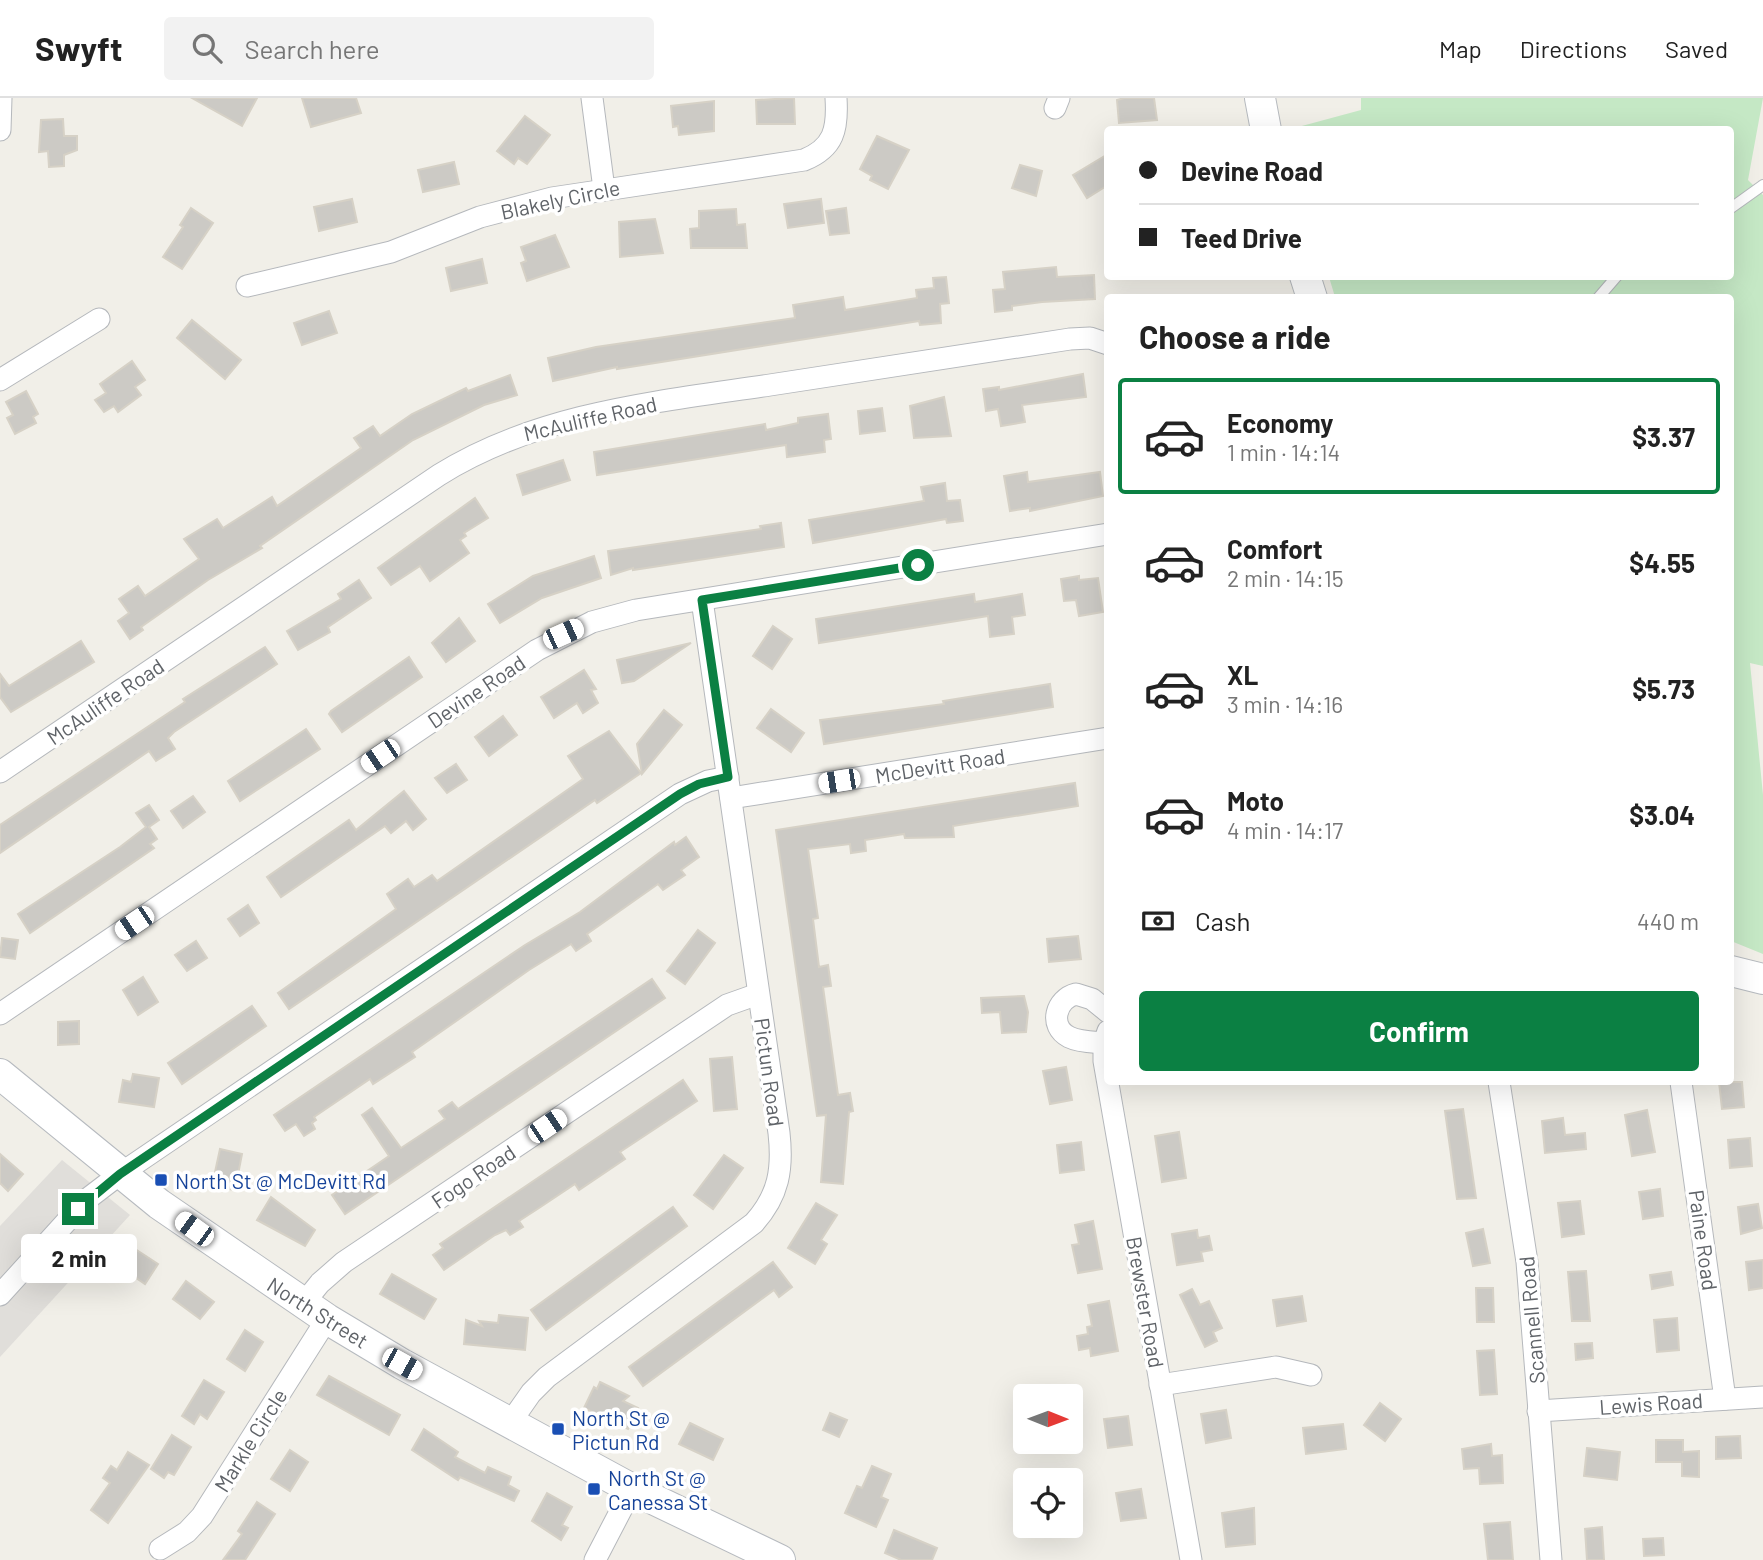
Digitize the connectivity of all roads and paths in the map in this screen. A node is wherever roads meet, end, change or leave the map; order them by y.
1 (1, 98) edge
2 (592, 98) edge
3 (836, 98) edge
4 (1260, 98) edge
5 (1265, 126) edge
6 (0, 130) edge
7 (1763, 186) edge
8 (604, 188) junction
9 (1734, 206) edge
10 (1614, 280) edge
11 (247, 286) dead end
12 (1601, 294) edge
13 (99, 318) dead end
14 (1104, 343) edge
15 (0, 380) edge
16 (1104, 535) edge
17 (702, 600) junction
18 (1104, 739) edge
19 (0, 772) edge
20 (730, 787) junction
21 (1734, 972) edge
22 (1763, 979) edge
23 (758, 994) junction
24 (1104, 1009) edge
25 (0, 1014) edge
26 (1104, 1037) edge
27 (0, 1074) edge
28 (1108, 1085) edge
29 (1499, 1085) edge
30 (1681, 1085) edge
31 (120, 1174) junction
32 (0, 1295) edge
33 (315, 1311) junction
34 (1311, 1375) dead end
35 (1160, 1385) junction
36 (1763, 1397) edge
37 (1725, 1399) junction
38 (1538, 1411) junction
39 (510, 1423) junction
40 (632, 1489) junction
41 (160, 1549) dead end
42 (596, 1560) edge
43 (780, 1560) edge
44 (1191, 1560) edge
45 (1551, 1560) edge

1 - 6 street
2 - 8 street
3 - 8 street, Blakely Circle
4 - 5 main road
7 - 9 lane
8 - 11 street, Blakely Circle
10 - 12 lane
13 - 15 street
14 - 19 street, McAuliffe Road
16 - 17 street, Devine Road
17 - 20 street, Pictun Road
17 - 25 street, Devine Road
18 - 20 street, McDevitt Road
20 - 23 street, Pictun Road
20 - 31 street, McDevitt Road
21 - 22 main road
23 - 33 street, Fogo Road
23 - 39 street, Pictun Road
24 - 26 street, Brewster Road
27 - 31 main road, North Street
28 - 35 street, Brewster Road
29 - 38 street, Scannell Road
30 - 37 street, Paine Road
31 - 32 street, McDevitt Road
31 - 33 main road, North Street
33 - 39 main road, North Street
33 - 41 street, Markle Circle
34 - 35 street
35 - 44 street, Brewster Road
36 - 37 street, Lewis Road
37 - 38 street, Lewis Road
38 - 45 street, Scannell Road
39 - 40 main road, North Street
40 - 42 street
40 - 43 main road, North Street

